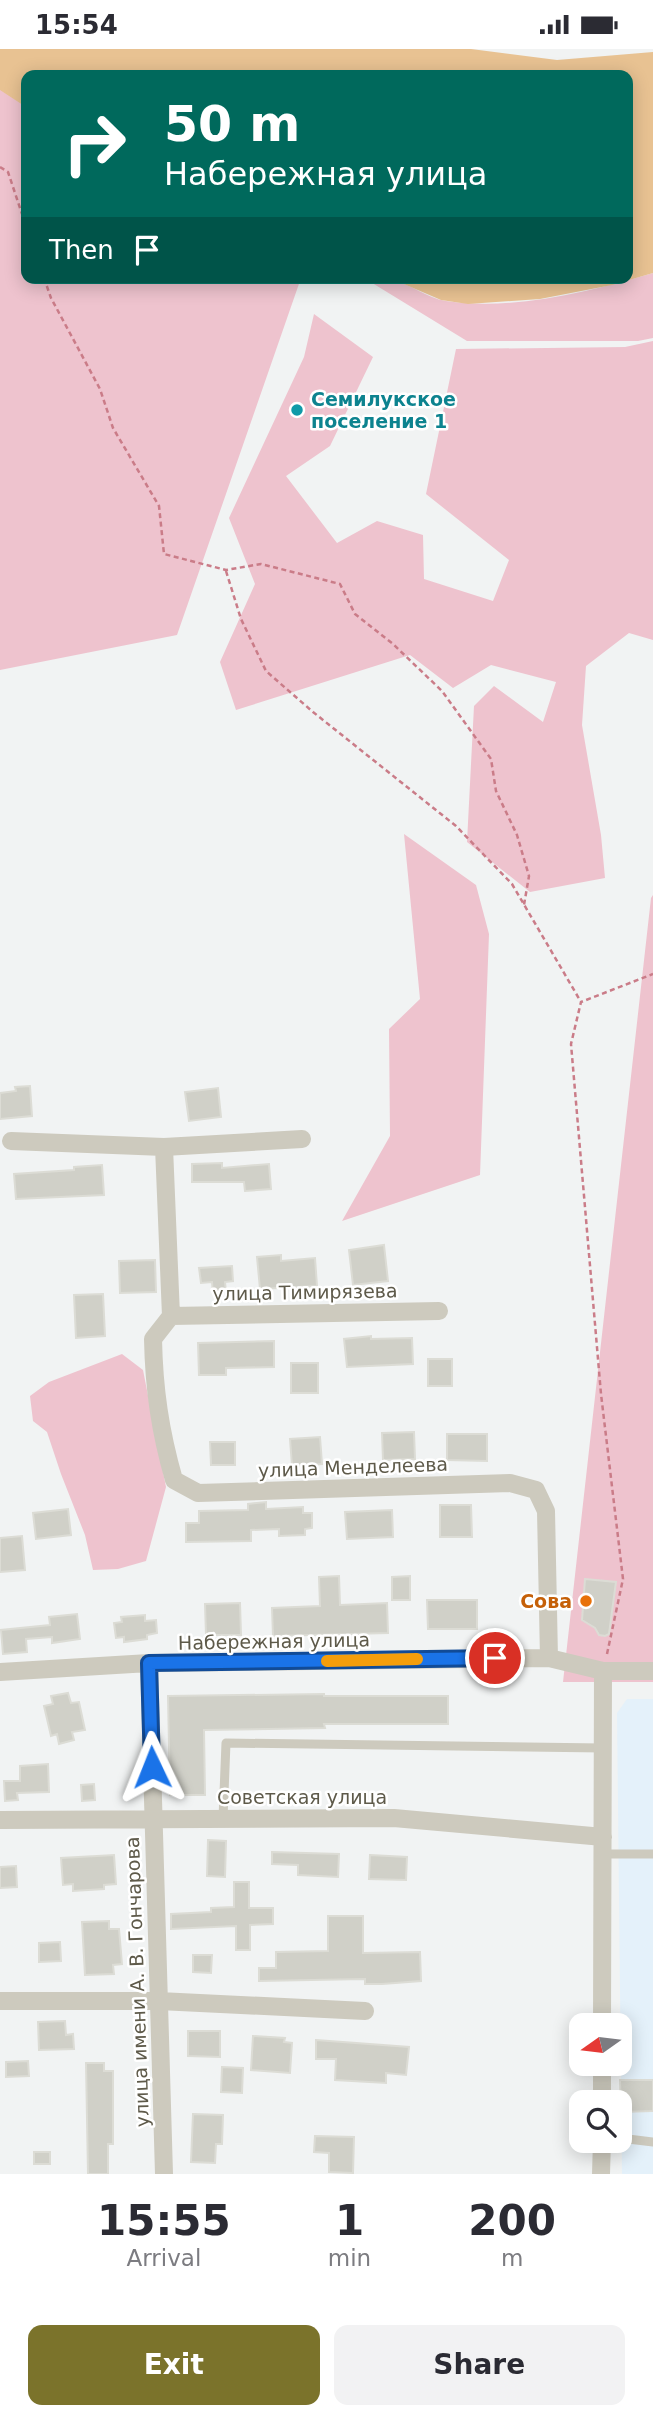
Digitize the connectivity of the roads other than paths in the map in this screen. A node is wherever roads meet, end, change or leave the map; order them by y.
1 (302, 1139) dead end
2 (12, 1141) dead end
3 (164, 1147) junction
4 (439, 1311) dead end
5 (171, 1316) junction
6 (549, 1657) junction
7 (149, 1663) junction
8 (603, 1671) junction
9 (653, 1671) edge
10 (0, 1672) edge
11 (603, 1748) junction
12 (223, 1818) junction
13 (153, 1819) junction
14 (0, 1820) edge
15 (603, 1846) junction
16 (653, 1854) edge
17 (0, 2001) edge
18 (159, 2001) junction
19 (365, 2011) dead end
20 (602, 2013) edge
21 (632, 2139) edge
22 (653, 2141) edge
23 (602, 2153) edge
24 (164, 2174) edge
25 (601, 2174) edge

1 - 3 street
2 - 3 street
3 - 5 street
4 - 5 street, улица Тимирязева
5 - 6 street, улица Менделеева
6 - 7 street, Набережная улица
6 - 8 street, Набережная улица
7 - 10 street, Набережная улица
7 - 13 street, улица имени А. В. Гончарова
8 - 9 street, Набережная улица
8 - 11 street
11 - 12 lane
11 - 15 street
12 - 13 street, Советская улица
12 - 15 street, Советская улица
13 - 14 street, Советская улица
13 - 18 street, улица имени А. В. Гончарова
15 - 16 lane
15 - 20 street
17 - 18 street
18 - 19 street
18 - 24 street, улица имени А. В. Гончарова
21 - 22 lane
23 - 25 street

